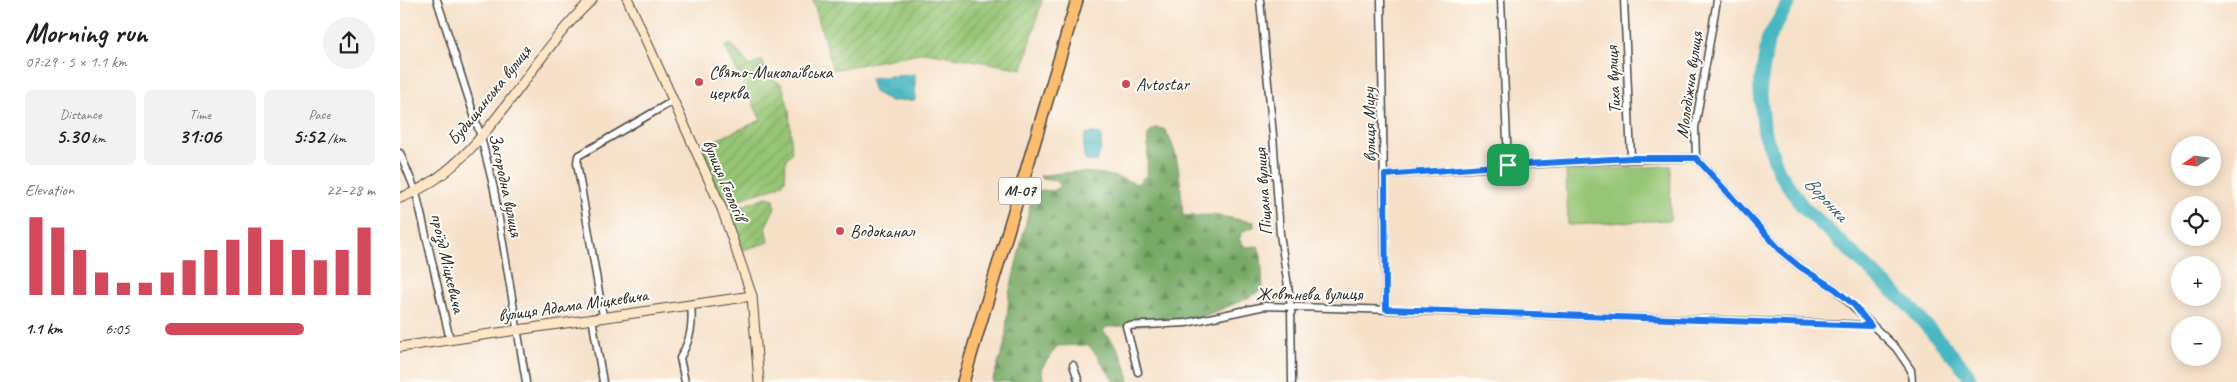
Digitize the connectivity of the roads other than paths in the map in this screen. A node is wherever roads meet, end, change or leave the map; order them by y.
1 (437, 0) edge
2 (592, 0) edge
3 (628, 0) edge
4 (1077, 0) edge
5 (1260, 0) edge
6 (1381, 0) edge
7 (1501, 0) edge
8 (1624, 0) edge
9 (1717, 0) edge
10 (673, 101) junction
11 (481, 137) junction
12 (400, 153) edge
13 (1631, 158) junction
14 (1696, 158) junction
15 (1508, 165) junction
16 (1385, 175) junction
17 (416, 192) junction
18 (400, 198) edge
19 (752, 296) junction
20 (691, 304) junction
21 (1291, 306) junction
22 (1386, 309) junction
23 (603, 316) junction
24 (592, 318) junction
25 (1871, 326) junction
26 (517, 329) junction
27 (450, 340) junction
28 (400, 347) edge
29 (1073, 365) dead end
30 (1138, 372) dead end
31 (526, 382) edge
32 (603, 382) edge
33 (685, 382) edge
34 (759, 382) edge
35 (964, 382) edge
36 (1079, 382) edge
37 (1292, 382) edge
38 (1912, 382) edge

1 - 11 street, Загородна вулиця
2 - 11 street, Будищанська вулиця
3 - 10 street, вулиця Геологів
4 - 35 highway, М-07
5 - 21 street, Піщана вулиця
6 - 16 street, вулиця Миру
7 - 15 street
8 - 13 street, Тиха вулиця
9 - 14 street, Молодіжна вулиця
10 - 19 street, вулиця Геологів
10 - 23 street
11 - 17 street, Будищанська вулиця
11 - 26 street, Загородна вулиця
12 - 17 street, проїзд Міцкевича
13 - 14 street
13 - 15 street
14 - 25 street, Молодіжна вулиця
15 - 16 street
16 - 22 street, вулиця Миру
17 - 18 street, Будищанська вулиця
17 - 27 street, проїзд Міцкевича
19 - 20 street, вулиця Адама Міцкевича
19 - 34 street, вулиця Геологів
20 - 23 street, вулиця Адама Міцкевича
20 - 33 street
21 - 22 street, Жовтнева вулиця
21 - 30 street, Жовтнева вулиця
21 - 37 street, Піщана вулиця
22 - 25 street, Жовтнева вулиця
23 - 24 street, вулиця Адама Міцкевича
24 - 26 street, вулиця Адама Міцкевича
24 - 32 street
25 - 38 street, Молодіжна вулиця
26 - 27 street, вулиця Адама Міцкевича
26 - 31 street, Загородна вулиця
27 - 28 street, вулиця Адама Міцкевича
29 - 36 street

